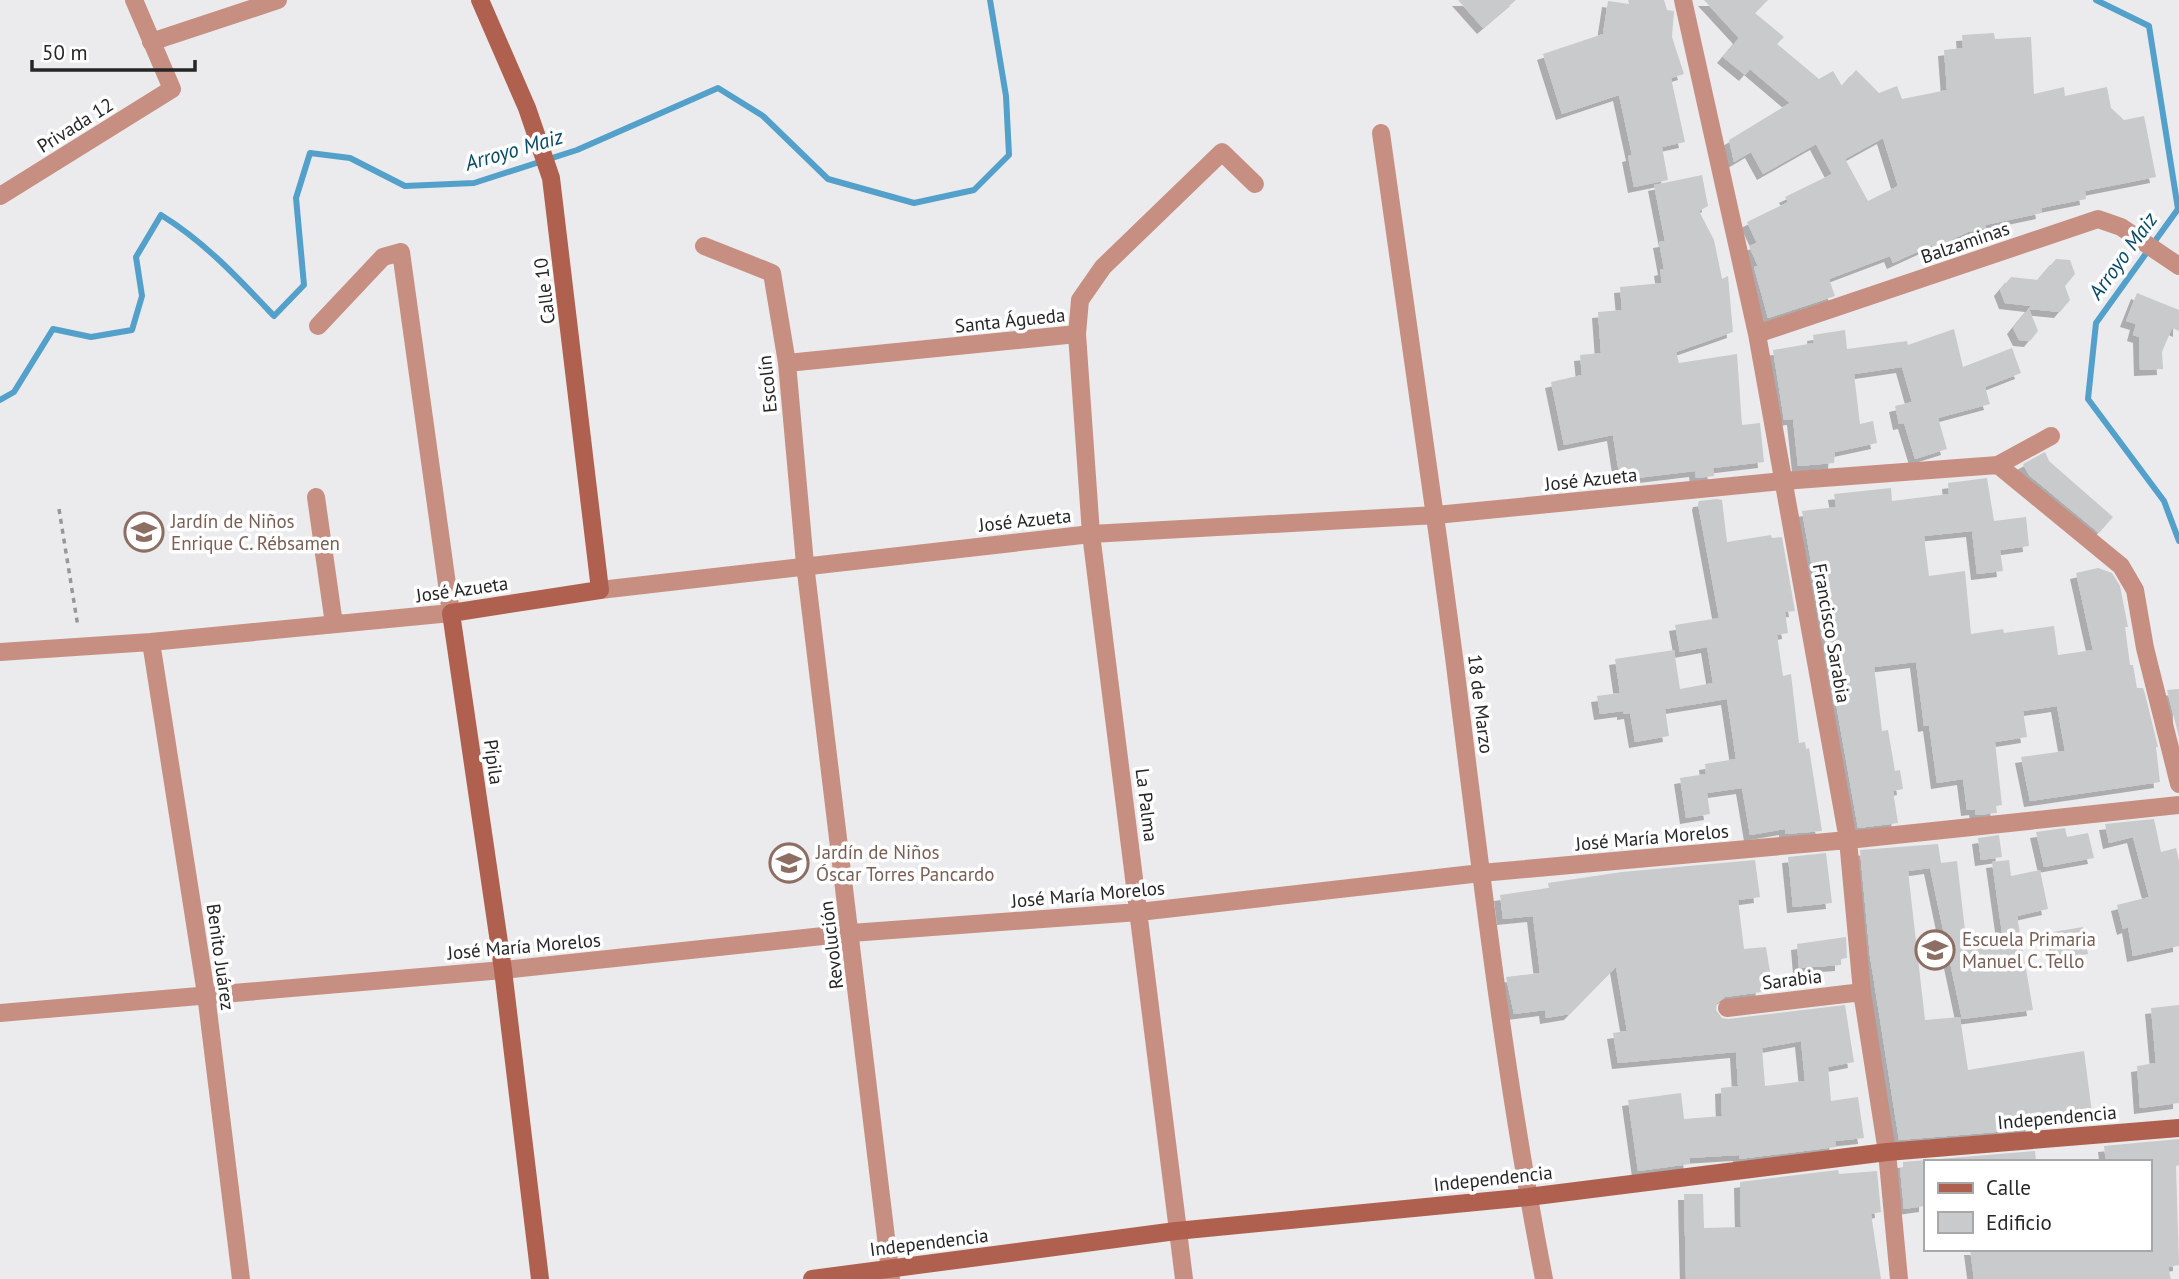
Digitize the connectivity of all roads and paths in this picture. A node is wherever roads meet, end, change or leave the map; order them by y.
1 (134, 0) edge
2 (278, 0) edge
3 (480, 0) edge
4 (1683, 0) edge
5 (151, 43) junction
6 (1381, 133) dead end
7 (1255, 184) dead end
8 (0, 196) edge
9 (704, 247) dead end
10 (2179, 266) edge
11 (318, 326) dead end
12 (1077, 334) junction
13 (1756, 334) junction
14 (787, 363) junction
15 (2051, 436) dead end
16 (1997, 465) junction
17 (1783, 481) junction
18 (316, 497) dead end
19 (59, 509) dead end
20 (1436, 515) junction
21 (1091, 534) junction
22 (805, 564) junction
23 (600, 590) junction
24 (451, 613) junction
25 (334, 624) junction
26 (151, 642) junction
27 (82, 647) junction
28 (0, 652) edge
29 (2179, 784) edge
30 (2179, 805) edge
31 (1848, 840) junction
32 (1481, 873) junction
33 (1139, 912) junction
34 (851, 933) junction
35 (503, 970) junction
36 (1862, 992) junction
37 (206, 994) junction
38 (1727, 1008) dead end
39 (0, 1013) edge
40 (2179, 1128) edge
41 (1887, 1152) junction
42 (1528, 1196) junction
43 (1176, 1231) junction
44 (890, 1274) edge
45 (241, 1279) edge
46 (540, 1279) edge
47 (812, 1279) edge
48 (1184, 1279) edge
49 (1544, 1279) edge
50 (1899, 1279) edge

1 - 5 street
2 - 5 street
3 - 23 main road, Calle 10
4 - 13 street, Francisco Sarabia
5 - 8 street, Privada 12
6 - 20 street, 18 de Marzo
7 - 12 street, Santa Águeda
9 - 14 street, Escolín
10 - 13 street, Balzaminas
11 - 24 street, Pípila
12 - 14 street, Santa Águeda
12 - 21 street, La Palma
13 - 17 street, Francisco Sarabia
14 - 22 street, Escolín
15 - 16 street, José Azueta
16 - 17 street, José Azueta
16 - 29 street
17 - 20 street, José Azueta
17 - 31 street, Francisco Sarabia
18 - 25 street
19 - 27 path
20 - 21 street, José Azueta
20 - 32 street, 18 de Marzo
21 - 22 street, José Azueta
21 - 33 street, La Palma
22 - 23 street, José Azueta
22 - 34 street, Revolución
23 - 24 main road, José Azueta
24 - 25 street, José Azueta
24 - 35 main road, Pípila
25 - 26 street, José Azueta
26 - 27 street, José Azueta
26 - 37 street, Benito Juárez
27 - 28 street, José Azueta
30 - 31 street, José María Morelos
31 - 32 street, José María Morelos
31 - 36 street, Francisco Sarabia
32 - 33 street, José María Morelos
32 - 42 street, 18 de Marzo
33 - 34 street, José María Morelos
33 - 43 street, La Palma
34 - 35 street, José María Morelos
34 - 44 street, Revolución
35 - 37 street, José María Morelos
35 - 46 main road, Pípila
36 - 38 street, Sarabia
36 - 41 street, Francisco Sarabia
37 - 39 street, José María Morelos
37 - 45 street, Benito Juárez
40 - 41 main road, Independencia
41 - 42 main road, Independencia
41 - 50 street, Francisco Sarabia
42 - 43 main road, Independencia
42 - 49 street, 18 de Marzo
43 - 44 main road, Independencia
43 - 48 street, La Palma
44 - 47 main road, Independencia

